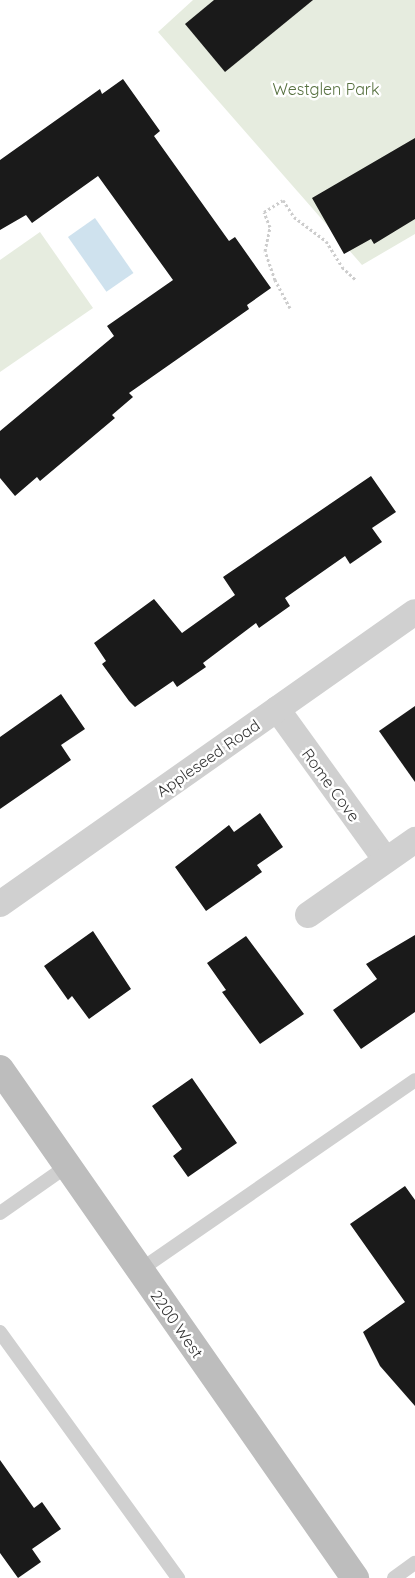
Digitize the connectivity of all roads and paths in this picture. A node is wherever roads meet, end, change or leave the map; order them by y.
1 (355, 279) dead end
2 (290, 308) dead end
3 (415, 612) edge
4 (277, 710) junction
5 (415, 840) edge
6 (386, 860) junction
7 (0, 904) edge
8 (308, 915) dead end
9 (0, 1069) edge
10 (415, 1080) edge
11 (68, 1166) junction
12 (0, 1213) edge
13 (140, 1270) junction
14 (0, 1332) edge
15 (415, 1563) edge
16 (178, 1578) edge
17 (355, 1578) edge
18 (394, 1578) edge

1 - 2 path
3 - 4 street, Appleseed Road
4 - 6 street, Rome Cove
4 - 7 street, Appleseed Road
5 - 6 street
6 - 8 street
9 - 11 street, 2200 West
10 - 13 lane
11 - 12 lane
11 - 13 street, 2200 West
13 - 17 street, 2200 West
14 - 16 lane
15 - 18 lane

